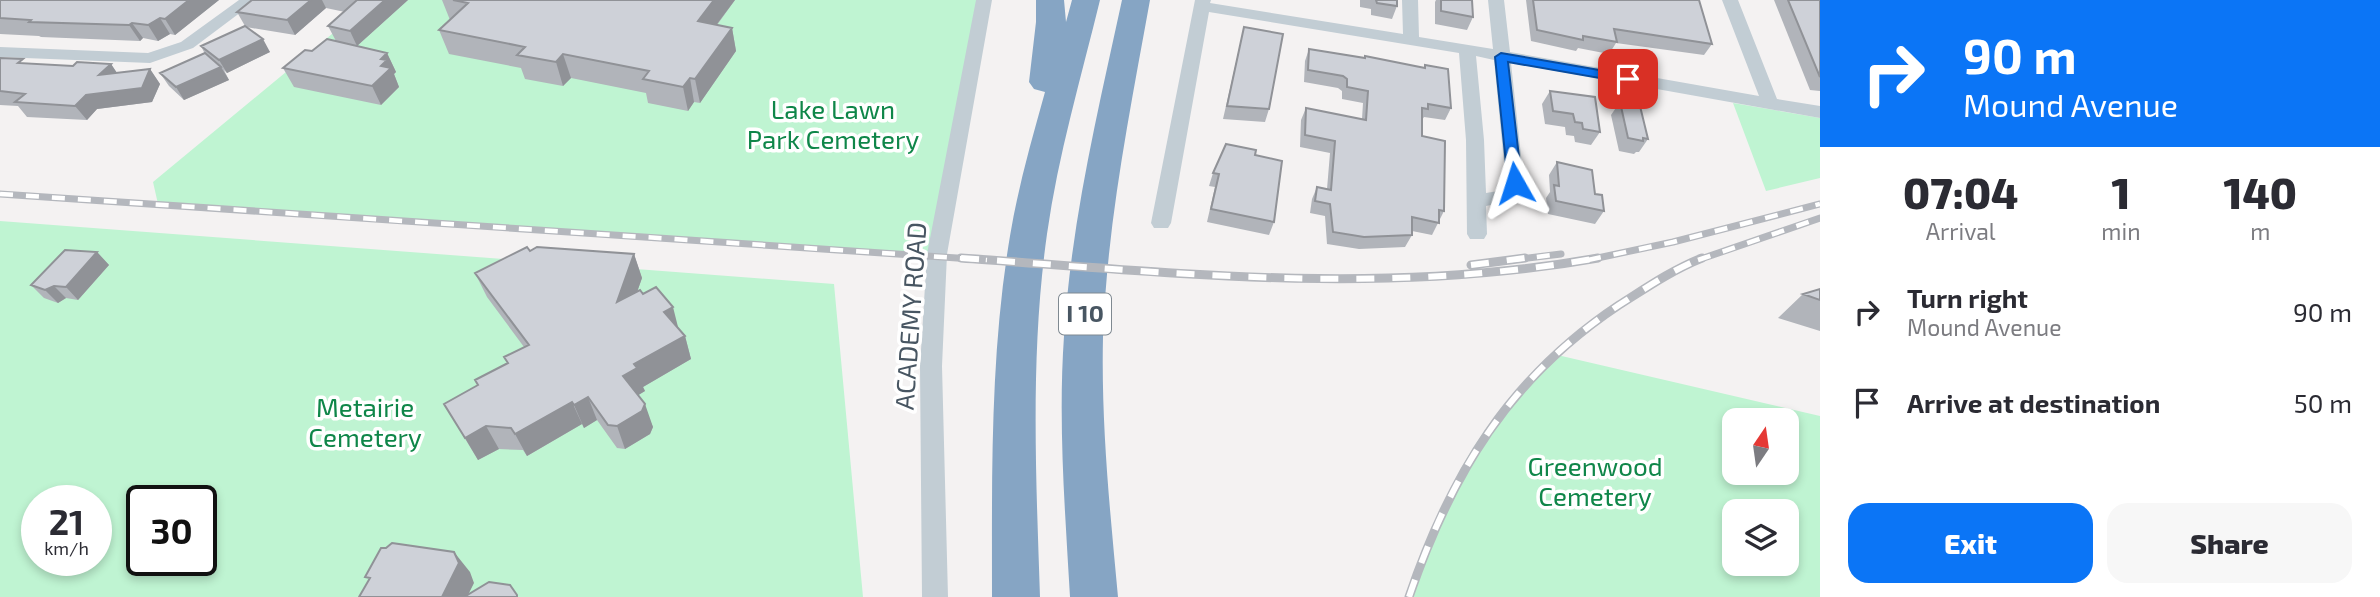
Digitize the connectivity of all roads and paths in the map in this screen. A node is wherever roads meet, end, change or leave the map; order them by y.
1 (249, 0) edge
2 (984, 0) edge
3 (1050, 0) edge
4 (1086, 0) edge
5 (1136, 0) edge
6 (1151, 0) edge
7 (1410, 0) edge
8 (1496, 0) edge
9 (1730, 0) edge
10 (1202, 3) edge
11 (1411, 40) junction
12 (1467, 51) junction
13 (0, 52) edge
14 (1501, 57) junction
15 (1770, 103) junction
16 (1820, 113) edge
17 (1109, 139) junction
18 (1041, 171) junction
19 (1476, 200) junction
20 (1161, 223) dead end
21 (1477, 234) dead end
22 (935, 597) edge
23 (1016, 597) edge
24 (1094, 597) edge

1 - 13 street
2 - 22 street, ACADEMY ROAD
3 - 18 highway
4 - 18 highway, I 10
5 - 17 highway, I 10
6 - 17 highway
7 - 11 street
8 - 14 street
9 - 15 street
10 - 11 street
10 - 20 street
11 - 12 street
12 - 14 street
12 - 19 street
14 - 15 street
14 - 19 street
15 - 16 street
17 - 24 highway, I 10
18 - 23 highway, I 10
19 - 21 street

